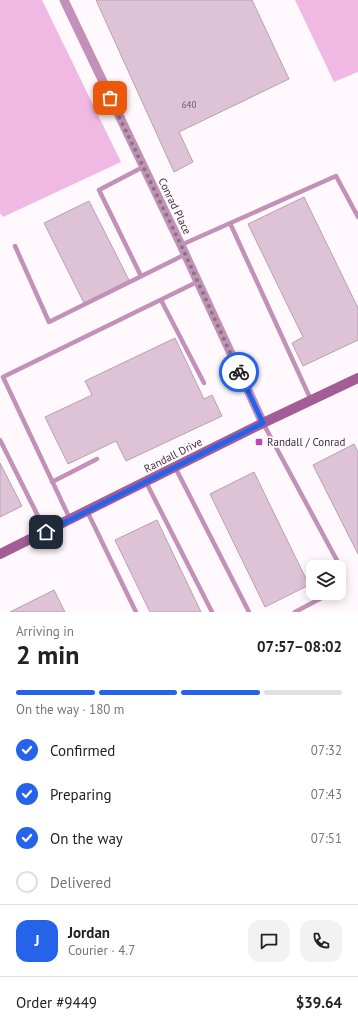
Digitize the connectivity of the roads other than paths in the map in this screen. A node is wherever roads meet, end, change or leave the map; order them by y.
1 (64, 0) edge
2 (143, 167) junction
3 (358, 218) edge
4 (230, 223) junction
5 (181, 245) junction
6 (15, 246) dead end
7 (184, 255) junction
8 (141, 276) junction
9 (197, 282) junction
10 (161, 300) junction
11 (358, 378) edge
12 (204, 383) dead end
13 (311, 400) junction
14 (263, 423) junction
15 (0, 440) edge
16 (97, 460) dead end
17 (174, 467) junction
18 (52, 482) junction
19 (146, 482) junction
20 (87, 511) junction
21 (70, 519) junction
22 (46, 532) junction
23 (0, 554) edge
24 (337, 560) edge
25 (318, 600) edge
26 (136, 612) edge
27 (212, 612) edge
28 (249, 612) edge
29 (295, 612) edge

1 - 2 street, Conrad Place
2 - 5 street, Conrad Place
2 - 8 lane
3 - 4 lane
4 - 5 lane
4 - 13 lane
5 - 7 street, Conrad Place
6 - 8 lane
7 - 8 lane
7 - 9 street, Conrad Place
9 - 10 lane
9 - 14 street, Conrad Place
10 - 12 lane
10 - 18 lane
11 - 13 street, Randall Drive
13 - 14 street, Randall Drive
14 - 17 street, Randall Drive
14 - 24 lane
15 - 22 lane
16 - 18 lane
17 - 19 street, Randall Drive
17 - 28 lane
18 - 21 lane
19 - 20 street, Randall Drive
19 - 27 lane
20 - 21 street, Randall Drive
20 - 26 lane
21 - 22 street, Randall Drive
22 - 23 street, Randall Drive
25 - 29 lane

